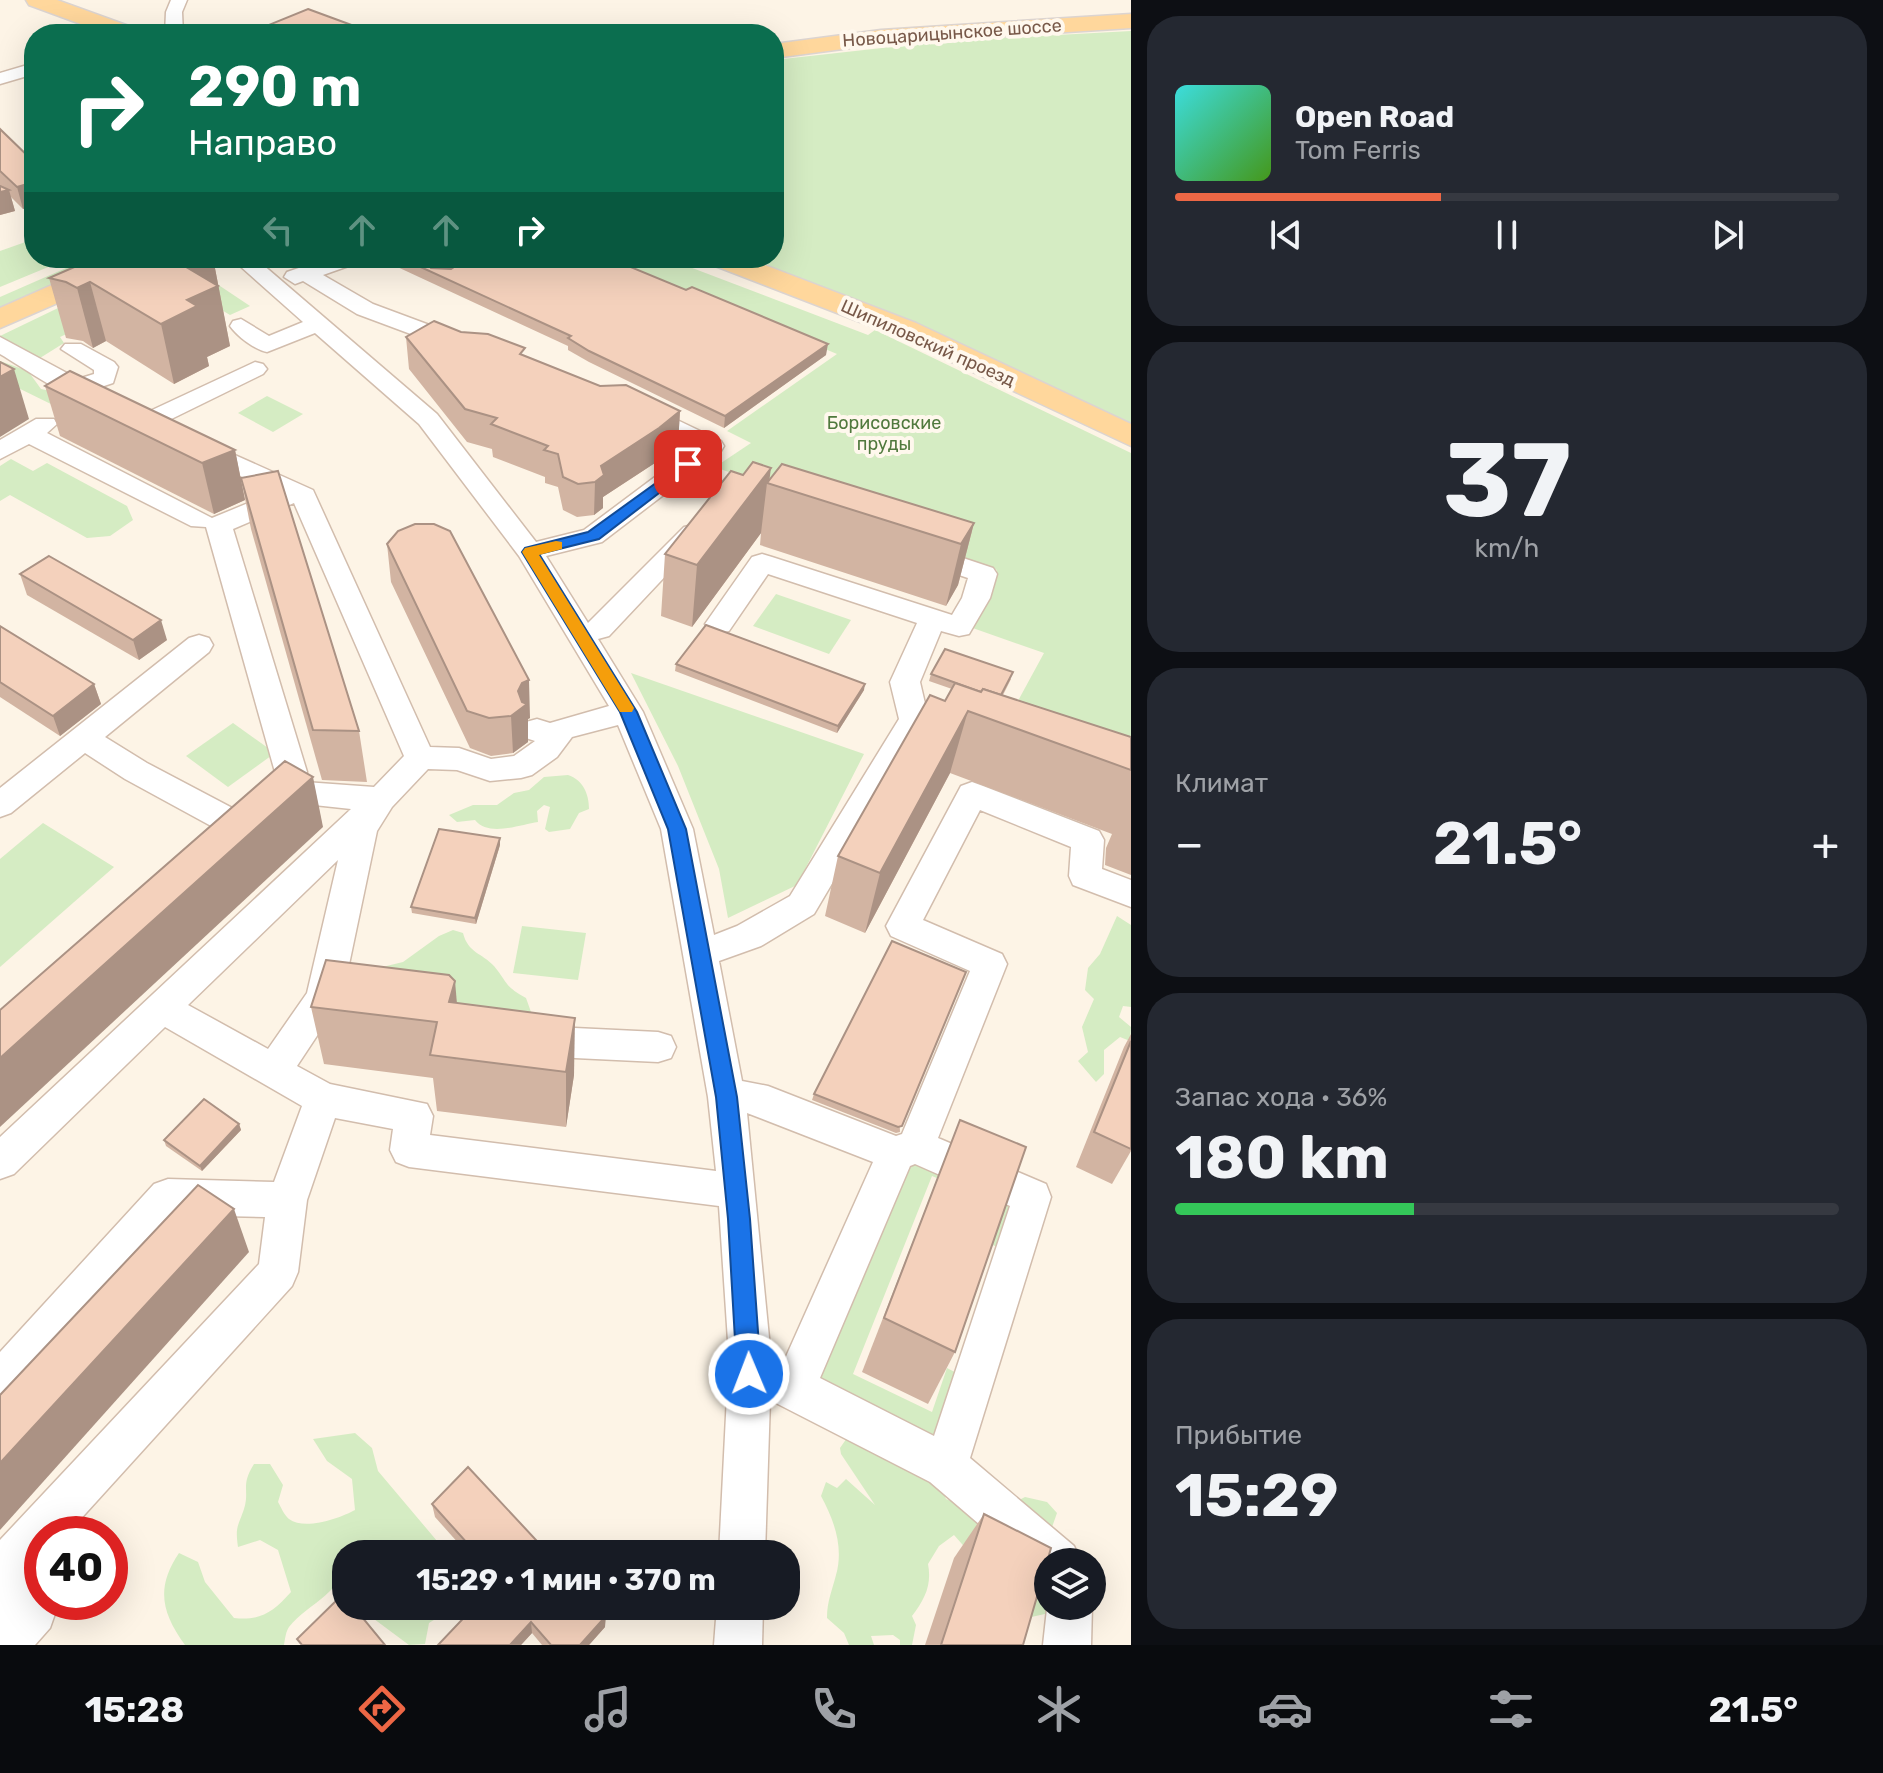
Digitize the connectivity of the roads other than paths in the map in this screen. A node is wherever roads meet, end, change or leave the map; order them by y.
1 (37, 0) edge
2 (1131, 21) edge
3 (101, 24) edge
4 (784, 50) edge
5 (24, 71) edge
6 (0, 79) edge
7 (115, 268) edge
8 (253, 268) edge
9 (322, 268) edge
10 (451, 268) edge
11 (746, 268) edge
12 (442, 273) edge
13 (306, 274) junction
14 (273, 285) junction
15 (0, 319) edge
16 (318, 324) junction
17 (241, 326) dead end
18 (0, 344) edge
19 (73, 349) dead end
20 (486, 354) edge
21 (255, 369) dead end
22 (58, 386) junction
23 (619, 403) edge
24 (144, 423) junction
25 (29, 434) junction
26 (1131, 436) edge
27 (0, 451) edge
28 (297, 493) junction
29 (709, 516) edge
30 (200, 520) dead end
31 (901, 546) edge
32 (530, 552) junction
33 (933, 618) junction
34 (719, 624) dead end
35 (581, 634) junction
36 (199, 645) dead end
37 (628, 712) junction
38 (914, 719) junction
39 (84, 738) junction
40 (990, 744) edge
41 (420, 758) junction
42 (288, 793) junction
43 (381, 799) junction
44 (0, 805) edge
45 (1131, 894) edge
46 (700, 954) junction
47 (161, 1007) junction
48 (504, 1040) edge
49 (658, 1047) dead end
50 (273, 1071) junction
51 (727, 1097) junction
52 (323, 1099) junction
53 (906, 1150) junction
54 (0, 1162) edge
55 (737, 1191) junction
56 (287, 1200) junction
57 (749, 1374) junction
58 (0, 1383) edge
59 (794, 1388) junction
60 (946, 1466) junction
61 (743, 1540) edge
62 (1042, 1548) edge
63 (0, 1574) edge
64 (739, 1620) edge
65 (1068, 1620) edge
66 (5, 1645) edge
67 (738, 1645) edge
68 (1067, 1645) edge

1 - 3 main road
2 - 4 main road, Новоцарицынское шоссе
5 - 6 street
7 - 15 main road
8 - 14 street
9 - 13 street
10 - 12 street
11 - 26 main road, Шипиловский проезд
13 - 14 street
13 - 20 street
14 - 16 street
16 - 17 street
16 - 32 street
18 - 22 street
19 - 22 street
21 - 24 street
22 - 24 street
22 - 25 street
23 - 32 street
24 - 28 street
25 - 27 street
25 - 30 street
28 - 41 street
28 - 42 street
29 - 35 street
31 - 33 street
32 - 35 street
33 - 34 street
33 - 38 street
35 - 37 street
36 - 39 street
37 - 41 street
37 - 46 street
38 - 40 street
38 - 46 street
39 - 42 street
39 - 44 street
41 - 43 street
42 - 43 street
43 - 47 street
43 - 50 street
45 - 53 street
46 - 51 street
47 - 50 street
47 - 54 street
48 - 49 street
50 - 52 street
51 - 53 street
51 - 55 street
52 - 55 street
52 - 56 street
53 - 59 street
53 - 60 street
55 - 57 street
56 - 58 street
56 - 63 street
57 - 59 street
57 - 61 street
59 - 60 street
60 - 62 street
63 - 66 street
64 - 67 street
65 - 68 street

